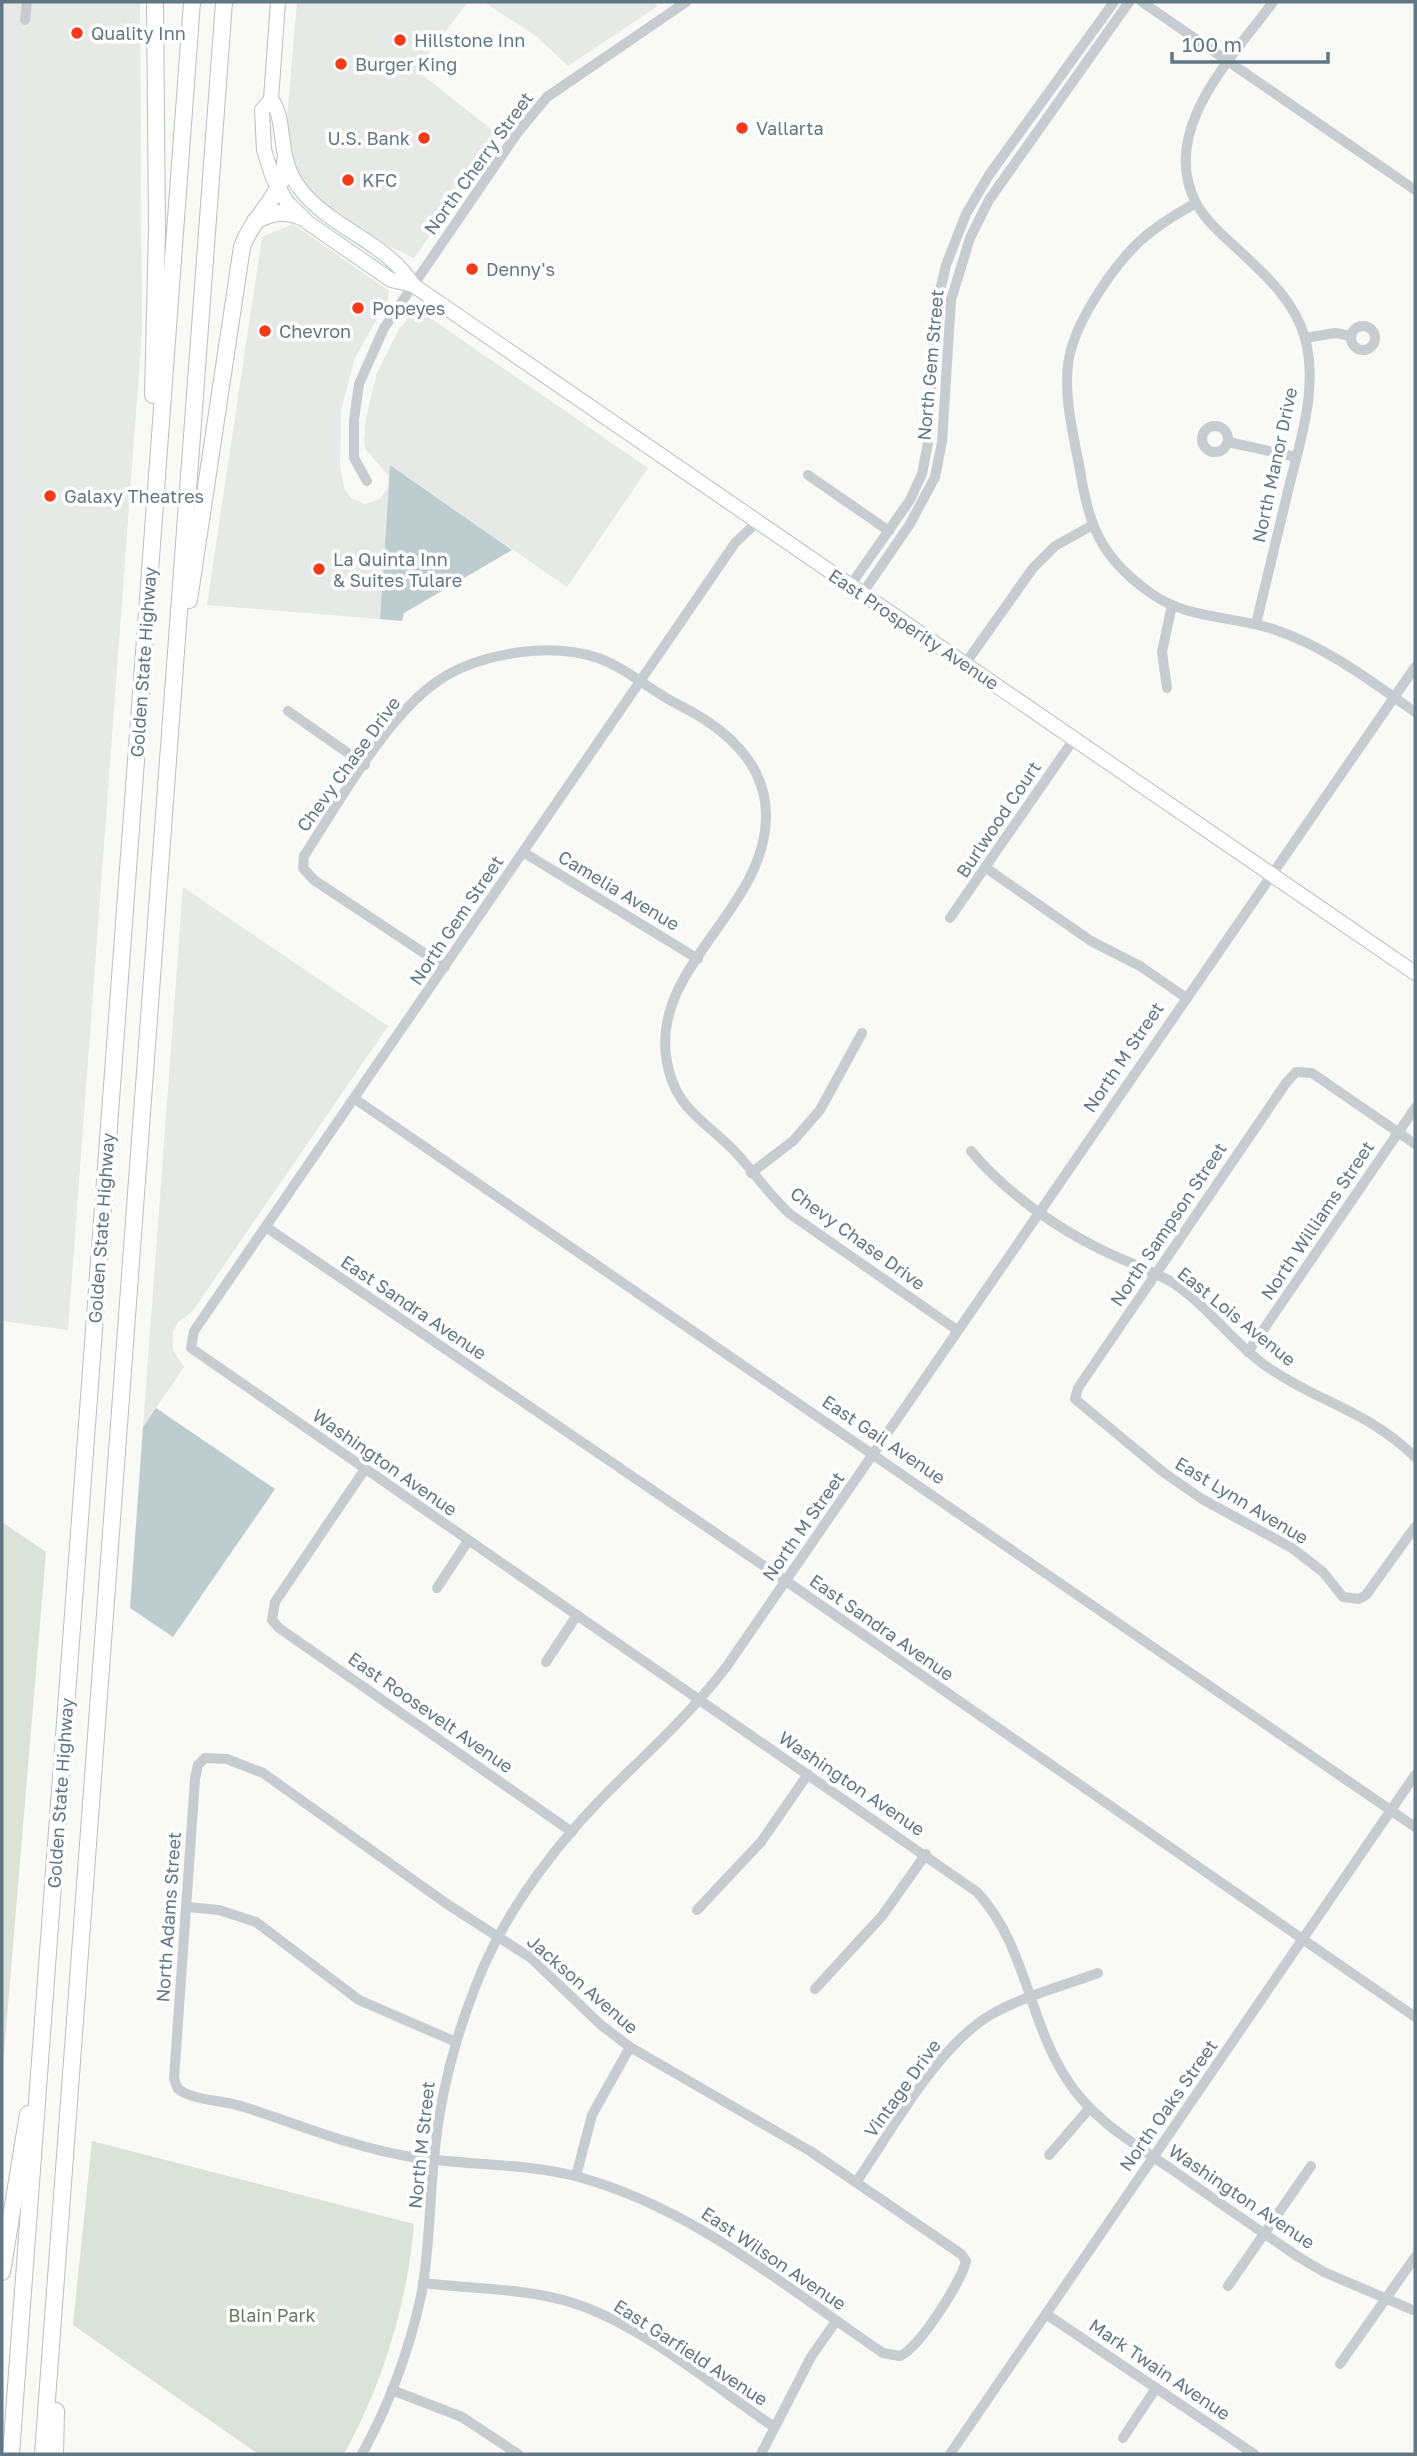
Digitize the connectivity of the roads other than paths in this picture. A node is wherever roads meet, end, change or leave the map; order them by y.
1 (27, 2) edge
2 (155, 2) edge
3 (192, 2) edge
4 (224, 2) edge
5 (278, 2) edge
6 (686, 2) edge
7 (1114, 2) edge
8 (1129, 2) edge
9 (1142, 2) edge
10 (1273, 2) edge
11 (25, 20) dead end
12 (1230, 62) junction
13 (271, 99) junction
14 (285, 161) junction
15 (1415, 190) edge
16 (279, 191) junction
17 (1196, 203) junction
18 (301, 217) junction
19 (253, 222) junction
20 (413, 285) junction
21 (1351, 336) dead end
22 (1305, 338) junction
23 (1228, 442) dead end
24 (158, 457) junction
25 (1296, 457) junction
26 (808, 475) dead end
27 (367, 481) dead end
28 (757, 522) junction
29 (1091, 526) junction
30 (889, 531) junction
31 (856, 590) junction
32 (1172, 605) junction
33 (1256, 624) junction
34 (175, 660) junction
35 (965, 664) junction
36 (1415, 667) edge
37 (641, 681) junction
38 (1167, 688) dead end
39 (1395, 698) junction
40 (288, 710) dead end
41 (1415, 712) edge
42 (1074, 738) junction
43 (365, 765) junction
44 (523, 852) junction
45 (986, 868) junction
46 (1270, 874) junction
47 (950, 918) dead end
48 (698, 959) junction
49 (445, 967) junction
50 (1415, 973) edge
51 (1185, 997) junction
52 (862, 1034) dead end
53 (355, 1099) junction
54 (1415, 1108) edge
55 (1398, 1132) junction
56 (1415, 1144) edge
57 (971, 1151) dead end
58 (751, 1173) junction
59 (1039, 1210) junction
60 (266, 1227) junction
61 (1155, 1274) junction
62 (957, 1330) junction
63 (190, 1342) joint
64 (1248, 1352) junction
65 (1075, 1399) joint
66 (874, 1454) junction
67 (1415, 1457) edge
68 (365, 1469) junction
69 (1415, 1527) edge
70 (468, 1541) junction
71 (786, 1581) junction
72 (437, 1588) dead end
73 (577, 1615) junction
74 (546, 1662) dead end
75 (699, 1701) junction
76 (214, 1758) joint
77 (808, 1774) junction
78 (1415, 1775) edge
79 (1391, 1811) junction
80 (1415, 1827) edge
81 (572, 1832) junction
82 (926, 1854) junction
83 (188, 1907) junction
84 (697, 1910) dead end
85 (500, 1937) junction
86 (1303, 1940) junction
87 (1098, 1973) dead end
88 (815, 1989) dead end
89 (1032, 1998) junction
90 (1415, 2017) edge
91 (456, 2042) junction
92 (630, 2047) junction
93 (178, 2089) joint
94 (37, 2097) junction
95 (1089, 2109) junction
96 (1049, 2155) dead end
97 (1153, 2157) junction
98 (433, 2160) junction
99 (1311, 2166) dead end
100 (576, 2176) junction
101 (857, 2181) junction
102 (1264, 2233) junction
103 (1415, 2257) edge
104 (2, 2272) edge
105 (423, 2283) junction
106 (1228, 2286) dead end
107 (1388, 2298) junction
108 (53, 2308) junction
109 (1415, 2311) edge
110 (1046, 2314) junction
111 (836, 2321) junction
112 (900, 2356) joint
113 (1340, 2364) dead end
114 (1156, 2388) junction
115 (392, 2390) junction
116 (774, 2427) junction
117 (1123, 2438) dead end
118 (11, 2454) edge
119 (43, 2454) edge
120 (55, 2454) edge
121 (362, 2454) edge
122 (518, 2454) edge
123 (761, 2454) edge
124 (950, 2454) edge
125 (1254, 2454) edge

1 - 11 street
2 - 24 highway
3 - 24 highway, Golden State Highway
4 - 34 highway, Golden State Highway
5 - 13 main road
6 - 20 street, North Cherry Street
7 - 30 street, North Gem Street
8 - 31 street, North Gem Street
9 - 12 street
10 - 12 street, North Manor Drive
12 - 15 street
12 - 17 street, North Manor Drive
13 - 14 main road, East Prosperity Avenue
13 - 16 main road, East Prosperity Avenue
14 - 16 highway
14 - 20 main road, East Prosperity Avenue
16 - 18 main road, East Prosperity Avenue
16 - 19 highway
17 - 22 street, North Manor Drive
17 - 29 street
18 - 19 highway
18 - 20 main road, East Prosperity Avenue
19 - 34 highway
20 - 27 street, North Cherry Street
20 - 28 main road, East Prosperity Avenue
21 - 22 street
22 - 25 street, North Manor Drive
23 - 25 street
24 - 94 highway, Golden State Highway
25 - 33 street, North Manor Drive
26 - 30 street
28 - 31 main road, East Prosperity Avenue
28 - 37 street, North Gem Street
29 - 32 street
29 - 35 street
30 - 31 street, North Gem Street
31 - 35 main road, East Prosperity Avenue
32 - 33 street
32 - 38 street
33 - 39 street
34 - 108 highway, Golden State Highway
35 - 42 main road, East Prosperity Avenue
36 - 39 street, North M Street
37 - 43 street, Chevy Chase Drive
37 - 44 street, North Gem Street
37 - 48 street, Chevy Chase Drive
39 - 41 street
39 - 46 street, North M Street
40 - 43 street
42 - 45 street, Burlwood Court
42 - 46 main road, East Prosperity Avenue
43 - 49 street, Chevy Chase Drive
44 - 48 street, Camelia Avenue
44 - 49 street, North Gem Street
45 - 47 street, Burlwood Court
45 - 51 street
46 - 50 main road, East Prosperity Avenue
46 - 51 street, North M Street
48 - 58 street, Chevy Chase Drive
49 - 53 street, North Gem Street
51 - 59 street, North M Street
52 - 58 street
53 - 60 street, North Gem Street
53 - 66 street, East Gail Avenue
54 - 55 street, North Williams Street
55 - 56 street
55 - 61 street, North Sampson Street
55 - 64 street, North Williams Street
57 - 59 street, East Lois Avenue
58 - 62 street, Chevy Chase Drive
59 - 61 street, East Lois Avenue
59 - 62 street, North M Street
60 - 63 street, North Gem Street
60 - 71 street, East Sandra Avenue
61 - 64 street, East Lois Avenue
61 - 65 street, North Sampson Street
62 - 66 street, North M Street
63 - 68 street, Washington Avenue
64 - 67 street, East Lois Avenue
65 - 69 street, East Lynn Avenue
66 - 71 street, North M Street
66 - 79 street, East Gail Avenue
68 - 70 street, Washington Avenue
68 - 81 street, East Roosevelt Avenue
70 - 72 street
70 - 73 street, Washington Avenue
71 - 75 street, North M Street
71 - 86 street, East Sandra Avenue
73 - 74 street
73 - 75 street, Washington Avenue
75 - 77 street, Washington Avenue
75 - 81 street, North M Street
76 - 83 street, North Adams Street
76 - 85 street, Jackson Avenue
77 - 82 street, Washington Avenue
77 - 84 street
78 - 79 street, North Oaks Street
79 - 80 street, East Gail Avenue
79 - 86 street, North Oaks Street
81 - 85 street, North M Street
82 - 88 street
82 - 89 street, Washington Avenue
83 - 91 street
83 - 93 street, North Adams Street
85 - 91 street, North M Street
85 - 92 street, Jackson Avenue
86 - 90 street, East Sandra Avenue
86 - 97 street, North Oaks Street
87 - 89 street, Vintage Drive
89 - 95 street, Washington Avenue
89 - 101 street, Vintage Drive
91 - 98 street, North M Street
92 - 100 street
92 - 101 street, Jackson Avenue
93 - 98 street, East Wilson Avenue
94 - 104 highway
94 - 118 highway, Golden State Highway
95 - 96 street
95 - 97 street, Washington Avenue
97 - 102 street, Washington Avenue
97 - 110 street, North Oaks Street
98 - 100 street, East Wilson Avenue
98 - 105 street, North M Street
99 - 102 street
100 - 111 street, East Wilson Avenue
101 - 112 street, Jackson Avenue
102 - 106 street
102 - 107 street, Washington Avenue
103 - 107 street
105 - 115 street, North M Street
105 - 116 street, East Garfield Avenue
107 - 109 street, Washington Avenue
107 - 113 street
108 - 119 highway, Golden State Highway
108 - 120 highway
110 - 114 street, Mark Twain Avenue
110 - 124 street, North Oaks Street
111 - 112 street, East Wilson Avenue
111 - 116 street
114 - 117 street
114 - 125 street, Mark Twain Avenue
115 - 121 street, North M Street
115 - 122 street
116 - 123 street

